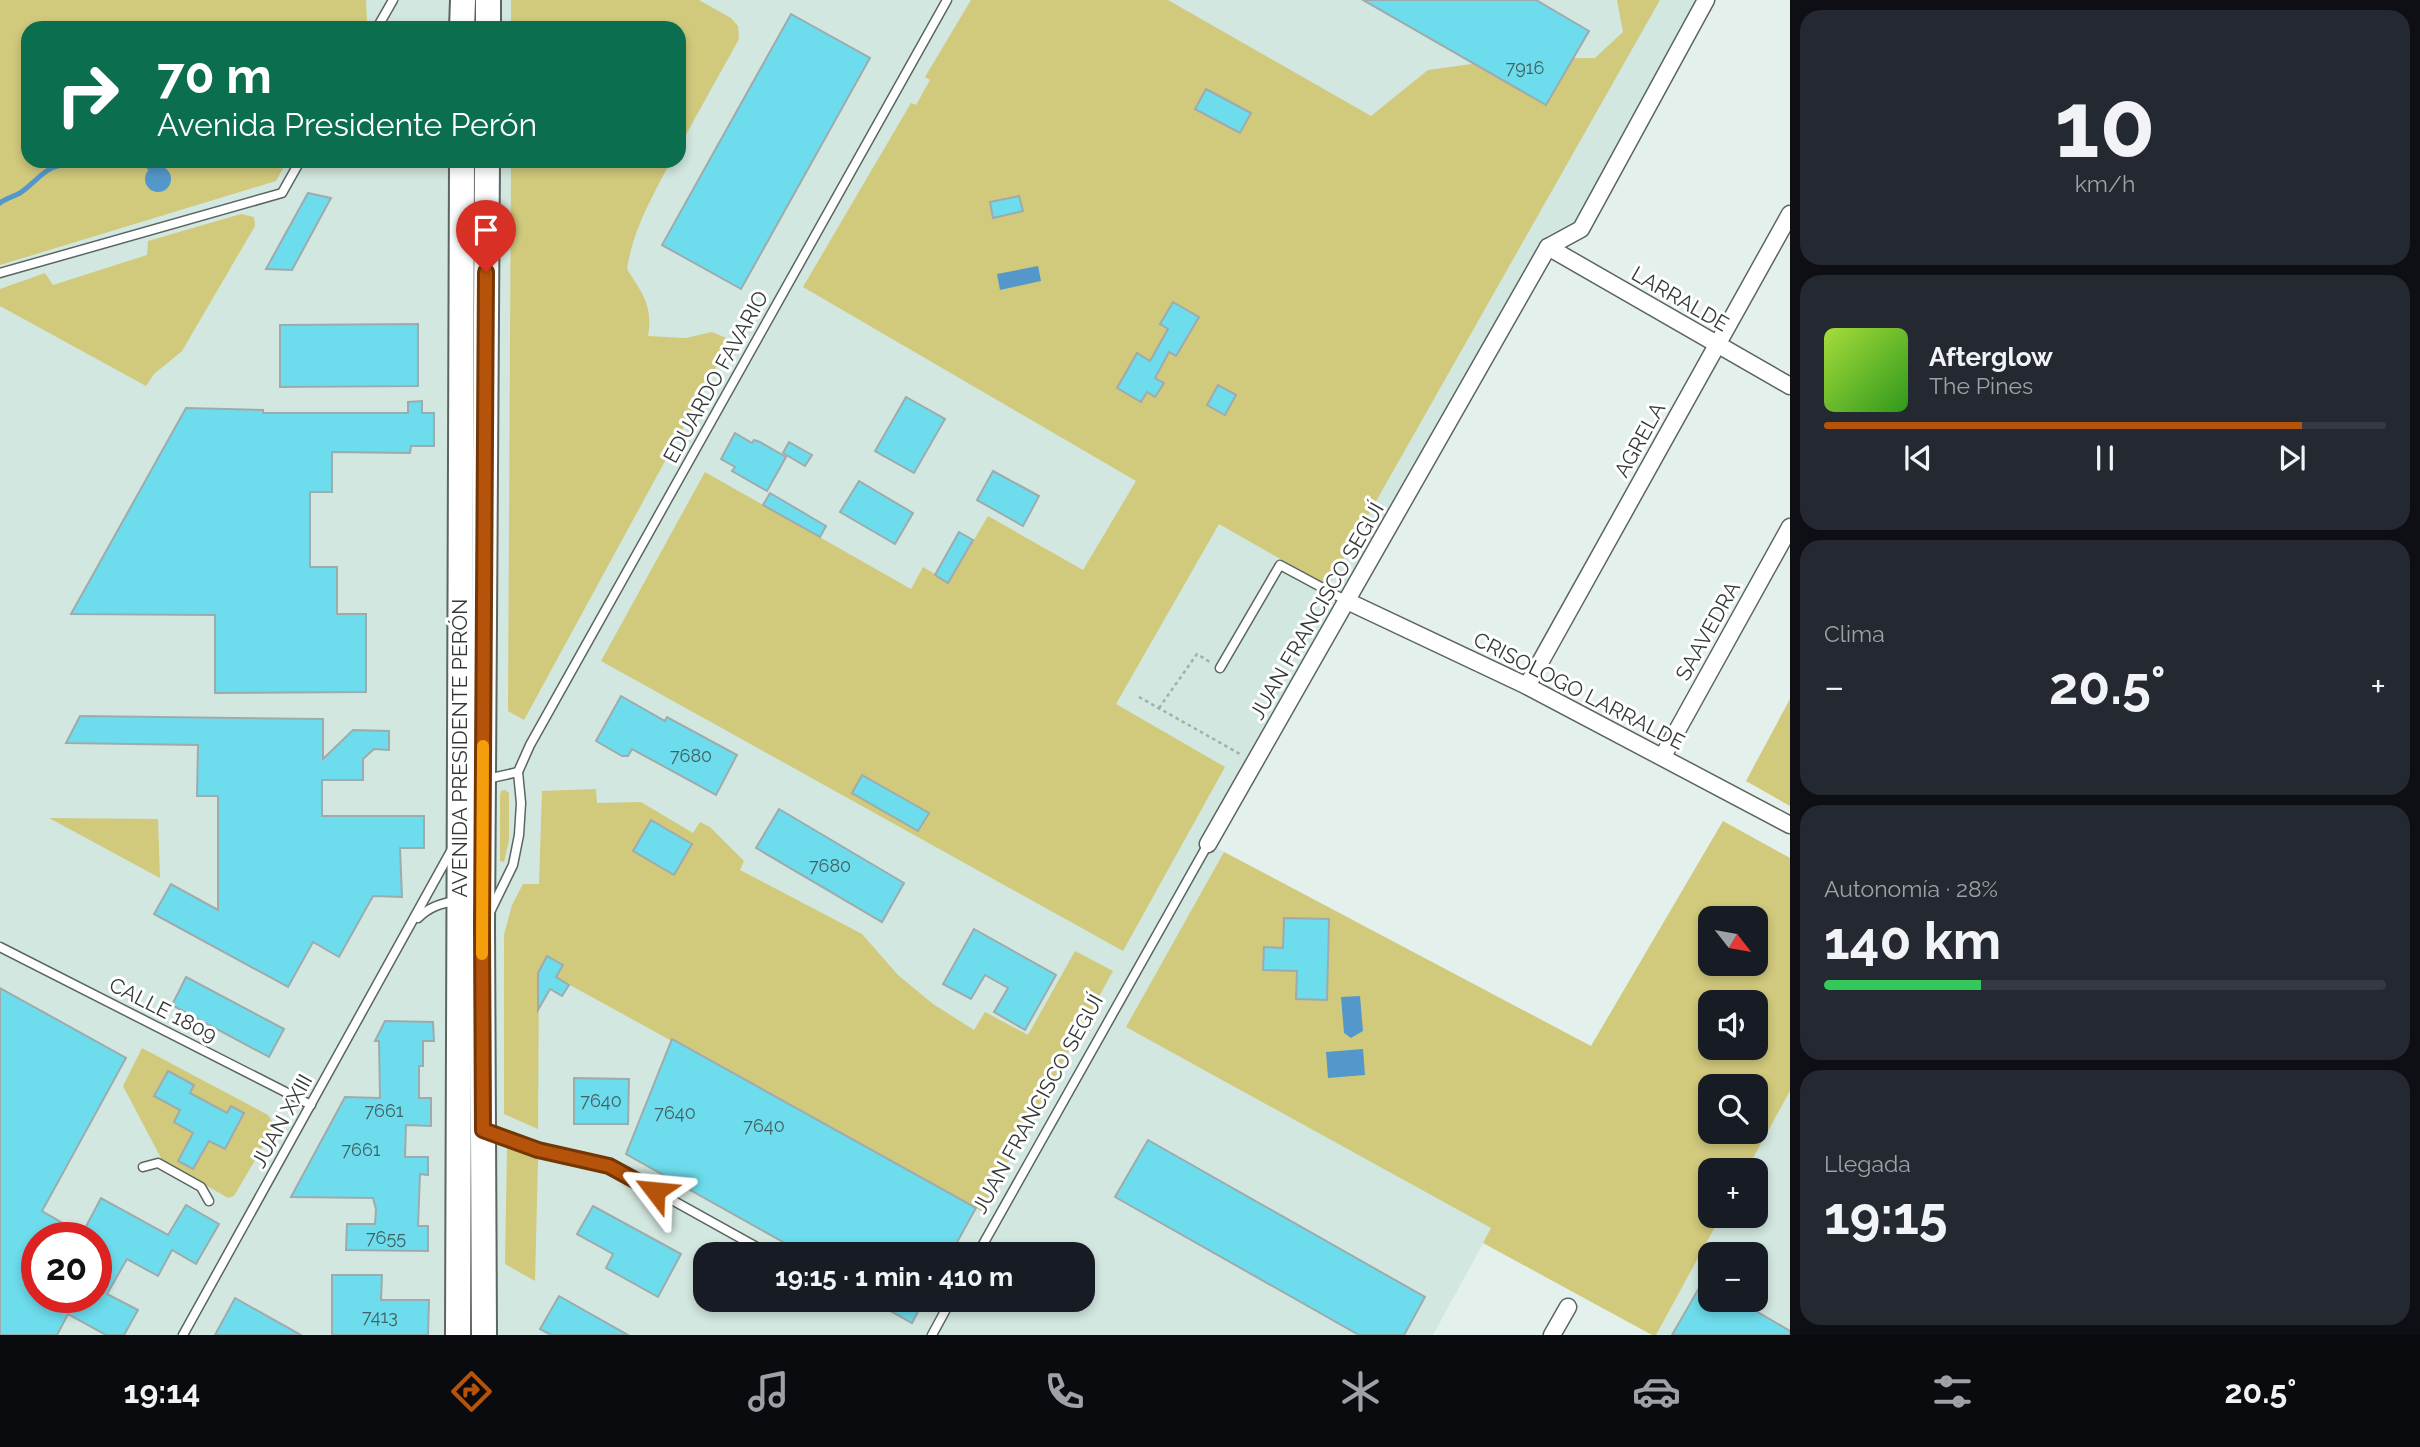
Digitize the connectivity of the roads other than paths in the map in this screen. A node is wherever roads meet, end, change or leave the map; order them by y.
1 (393, 0) edge
2 (463, 0) edge
3 (488, 0) edge
4 (947, 0) edge
5 (1706, 0) edge
6 (381, 21) edge
7 (463, 21) edge
8 (488, 21) edge
9 (296, 168) edge
10 (462, 168) edge
11 (487, 168) edge
12 (1790, 214) edge
13 (1548, 247) junction
14 (0, 273) edge
15 (1717, 344) junction
16 (1790, 386) edge
17 (1790, 527) edge
18 (1347, 601) junction
19 (1220, 668) road end
20 (1527, 686) junction
21 (1662, 756) junction
22 (518, 772) junction
23 (471, 782) junction
24 (1790, 825) edge
25 (460, 835) junction
26 (1208, 844) joint
27 (513, 865) junction
28 (471, 898) junction
29 (411, 925) junction
30 (482, 927) junction
31 (0, 947) edge
32 (311, 1105) junction
33 (483, 1130) junction
34 (143, 1167) dead end
35 (209, 1201) dead end
36 (747, 1242) edge
37 (984, 1242) edge
38 (1568, 1307) dead end
39 (944, 1312) edge
40 (184, 1335) edge
41 (458, 1335) edge
42 (484, 1335) edge
43 (932, 1335) edge
44 (1552, 1335) edge

1 - 6 lane
2 - 7 main road
3 - 8 main road
4 - 22 lane, EDUARDO FAVARIO
5 - 13 street
9 - 14 lane
10 - 23 main road, AVENIDA PRESIDENTE PERÓN
11 - 23 main road, AVENIDA PRESIDENTE PERÓN
12 - 15 street, AGRELA
13 - 15 street, LARRALDE
13 - 18 street, JUAN FRANCISCO SEGUÍ
15 - 16 street, LARRALDE
15 - 20 street, AGRELA
17 - 21 street, SAAVEDRA
18 - 19 lane
18 - 20 street, CRISOLOGO LARRALDE
18 - 26 street, JUAN FRANCISCO SEGUÍ
20 - 21 street, CRISOLOGO LARRALDE
21 - 24 street, CRISOLOGO LARRALDE
22 - 23 lane
22 - 27 lane
23 - 25 main road, AVENIDA PRESIDENTE PERÓN
23 - 28 main road, AVENIDA PRESIDENTE PERÓN
25 - 28 main road, AVENIDA PRESIDENTE PERÓN
25 - 29 lane, JUAN XXIII
26 - 37 lane, JUAN FRANCISCO SEGUÍ
27 - 28 lane, JUAN XXIII
27 - 30 lane
28 - 29 lane, JUAN XXIII
28 - 30 main road, AVENIDA PRESIDENTE PERÓN
28 - 41 main road, AVENIDA PRESIDENTE PERÓN
29 - 32 lane, JUAN XXIII
30 - 33 main road, AVENIDA PRESIDENTE PERÓN
31 - 32 lane, CALLE 1809
32 - 40 lane, JUAN XXIII
33 - 36 lane
33 - 42 main road, AVENIDA PRESIDENTE PERÓN
34 - 35 lane
38 - 44 street
39 - 43 lane

